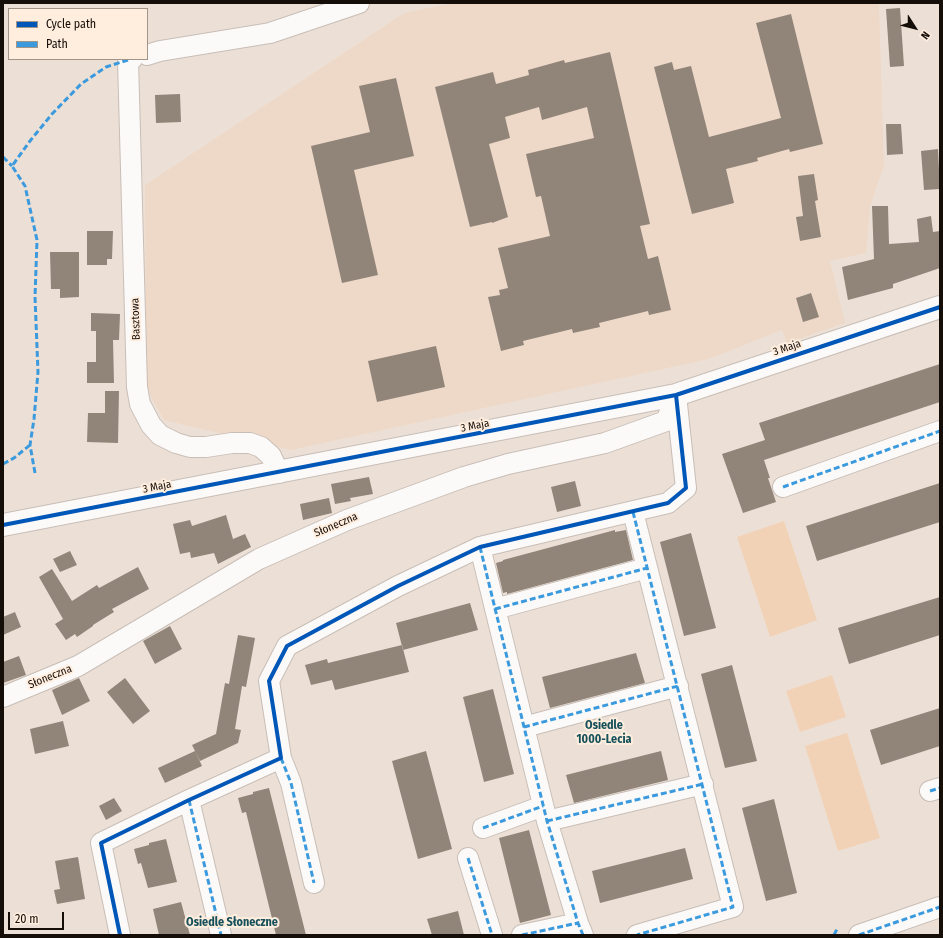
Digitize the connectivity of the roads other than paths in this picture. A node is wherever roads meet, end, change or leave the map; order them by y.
1 (359, 3) edge
2 (148, 55) edge
3 (130, 60) edge
4 (940, 307) edge
5 (676, 395) junction
6 (940, 431) edge
7 (279, 473) junction
8 (783, 487) dead end
9 (633, 512) junction
10 (3, 525) edge
11 (480, 548) junction
12 (647, 568) junction
13 (495, 609) junction
14 (678, 686) junction
15 (3, 696) edge
16 (524, 727) junction
17 (281, 758) junction
18 (703, 784) junction
19 (189, 800) junction
20 (545, 814) junction
21 (483, 828) dead end
22 (468, 858) dead end
23 (314, 883) dead end
24 (940, 907) edge
25 (580, 929) edge
26 (120, 935) edge
27 (221, 935) edge
28 (492, 935) edge
29 (522, 935) edge
30 (637, 935) edge
31 (859, 935) edge

1 - 2 street
3 - 7 street, Basztowa
4 - 5 street, 3 Maja
5 - 7 street, 3 Maja
5 - 9 street
5 - 15 street, Słoneczna
6 - 8 street
7 - 10 street, 3 Maja
9 - 11 street
9 - 12 street
11 - 13 street
11 - 17 street
12 - 13 street
12 - 14 street
13 - 16 street
14 - 16 street
14 - 18 street
16 - 20 street
17 - 19 street
17 - 23 street
18 - 20 street
18 - 30 street
19 - 26 street
19 - 27 street
20 - 21 street
20 - 25 street
22 - 28 street
24 - 31 street
25 - 29 street

